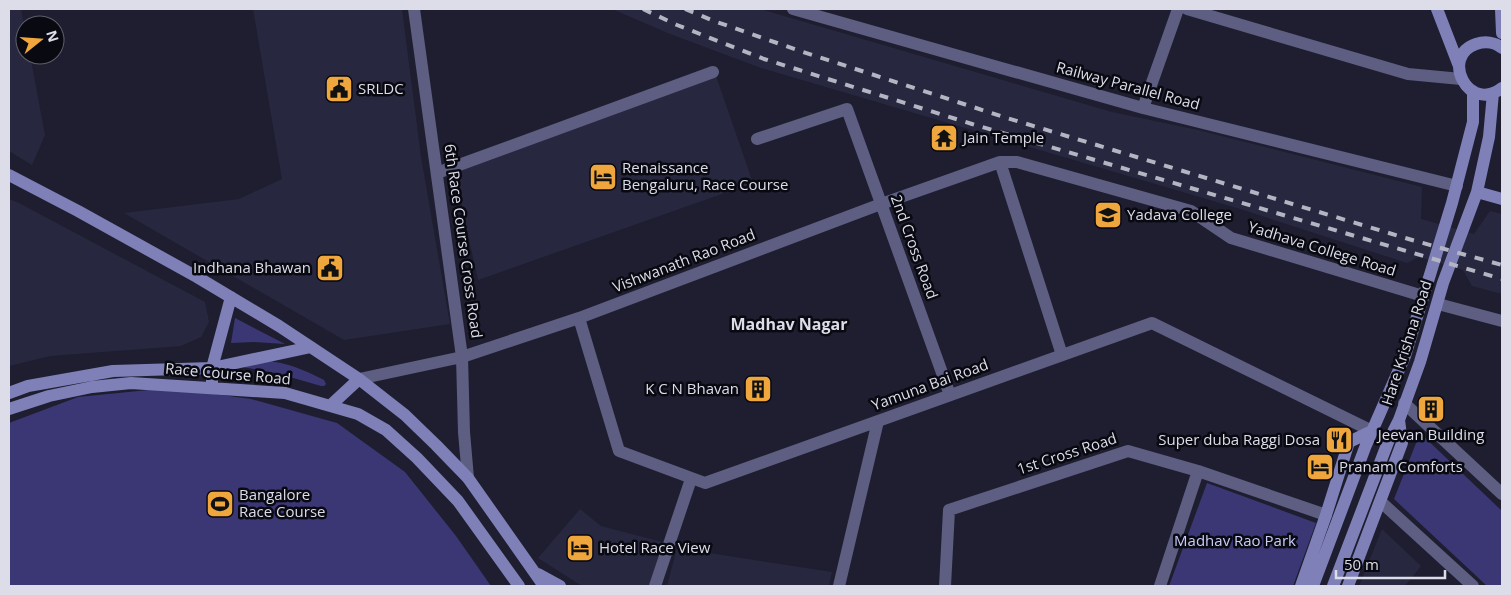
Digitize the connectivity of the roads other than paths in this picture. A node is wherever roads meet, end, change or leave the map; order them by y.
1 (414, 9) edge
2 (793, 9) edge
3 (1178, 9) edge
4 (1187, 9) edge
5 (1437, 9) edge
6 (1501, 9) edge
7 (1502, 33) edge
8 (1502, 48) edge
9 (713, 72) dead end
10 (1460, 72) junction
11 (1473, 91) junction
12 (1499, 91) edge
13 (1143, 108) junction
14 (757, 139) dead end
15 (1000, 162) junction
16 (1017, 162) joint
17 (437, 172) junction
18 (9, 176) edge
19 (1457, 186) junction
20 (1477, 192) junction
21 (1502, 199) edge
22 (881, 204) junction
23 (1423, 296) junction
24 (231, 297) junction
25 (1438, 304) junction
26 (579, 318) junction
27 (1502, 321) edge
28 (311, 347) junction
29 (1062, 355) junction
30 (462, 357) junction
31 (212, 368) junction
32 (359, 379) junction
33 (212, 387) junction
34 (9, 393) edge
35 (950, 395) junction
36 (1404, 403) junction
37 (331, 405) junction
38 (9, 409) edge
39 (1400, 420) junction
40 (878, 421) junction
41 (1372, 431) junction
42 (1198, 471) junction
43 (468, 478) junction
44 (691, 479) junction
45 (1502, 494) edge
46 (1381, 502) junction
47 (1326, 515) junction
48 (535, 573) junction
49 (518, 586) edge
50 (544, 586) edge
51 (560, 586) edge
52 (655, 586) edge
53 (839, 586) edge
54 (945, 586) edge
55 (1160, 586) edge
56 (1301, 586) edge
57 (1313, 586) edge
58 (1333, 586) edge
59 (1348, 586) edge
60 (1473, 586) edge

1 - 17 street, 6th Race Course Cross Road
2 - 13 street, Railway Parallel Road
3 - 13 street
4 - 10 street
5 - 10 main road
6 - 7 main road
8 - 10 main road
9 - 17 street
10 - 11 main road
11 - 12 main road
11 - 19 main road
12 - 20 main road
13 - 19 street, Railway Parallel Road
14 - 22 street, 2nd Cross Road
15 - 16 street, Vishwanath Rao Road
15 - 22 street, Vishwanath Rao Road
15 - 29 street
16 - 23 street, Yadhava College Road
17 - 30 street, 6th Race Course Cross Road
18 - 24 main road
19 - 23 main road, Hare Krishna Road
20 - 21 main road
20 - 25 main road, Hare Krishna Road
22 - 26 street, Vishwanath Rao Road
22 - 35 street, 2nd Cross Road
23 - 41 main road, Hare Krishna Road
24 - 28 main road
24 - 31 main road
25 - 27 street
25 - 36 main road, Hare Krishna Road
26 - 30 street, Vishwanath Rao Road
26 - 44 street, Yamuna Bai Road
28 - 31 main road, Race Course Road
28 - 32 main road
29 - 35 street, Yamuna Bai Road
29 - 41 street, Yamuna Bai Road
30 - 32 street, Vishwanath Rao Road
30 - 43 street, 6th Race Course Cross Road
31 - 33 main road
31 - 34 main road, Race Course Road
32 - 37 main road
32 - 43 main road
33 - 37 main road, Race Course Road
33 - 38 main road, Race Course Road
35 - 40 street, Yamuna Bai Road
36 - 39 main road, Hare Krishna Road
36 - 45 street
37 - 49 main road, Race Course Road
39 - 46 main road
39 - 58 main road
40 - 44 street, Yamuna Bai Road
40 - 53 street
41 - 47 main road
41 - 57 main road, Hare Krishna Road
42 - 47 street, 1st Cross Road
42 - 54 street, 1st Cross Road
42 - 55 street
43 - 48 main road
44 - 52 street
46 - 59 main road
46 - 60 street
47 - 56 main road
48 - 50 main road
48 - 51 main road

